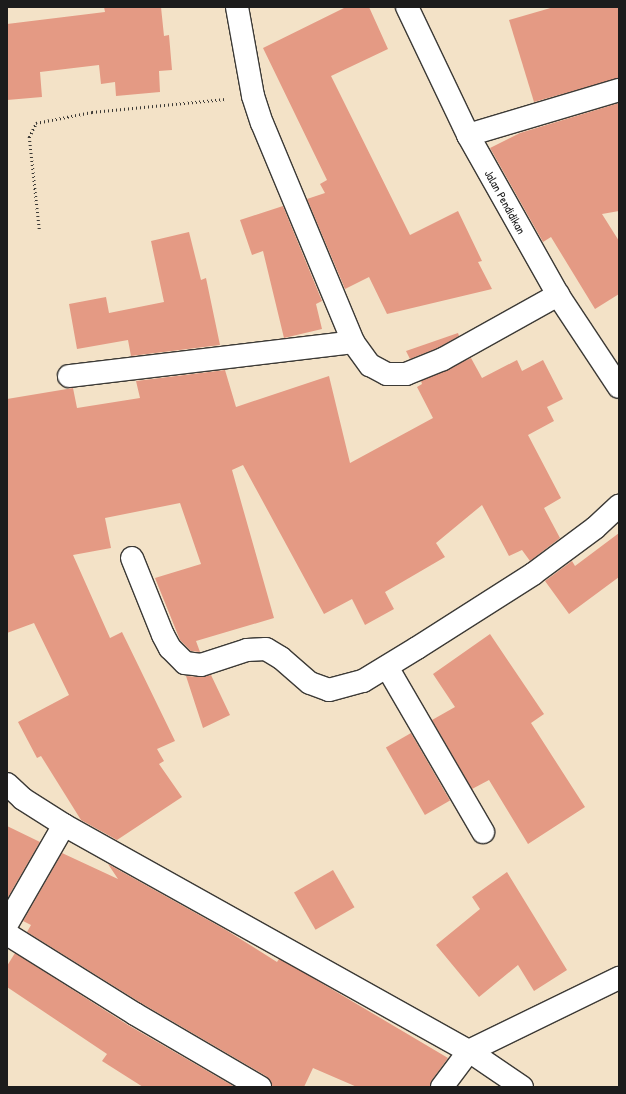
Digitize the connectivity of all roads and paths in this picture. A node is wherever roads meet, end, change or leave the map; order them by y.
1 (237, 7) edge
2 (407, 7) edge
3 (619, 90) edge
4 (254, 96) junction
5 (468, 135) junction
6 (39, 229) dead end
7 (558, 295) junction
8 (353, 342) junction
9 (69, 376) dead end
10 (619, 388) edge
11 (619, 506) edge
12 (132, 558) dead end
13 (387, 667) junction
14 (7, 784) edge
15 (64, 825) junction
16 (483, 832) dead end
17 (7, 924) edge
18 (7, 934) edge
19 (619, 978) edge
20 (469, 1051) junction
21 (260, 1087) edge
22 (442, 1087) edge
23 (522, 1087) edge

1 - 4 street
2 - 5 street, Jalan Pendidikan
3 - 5 street
4 - 6 path
4 - 8 street
5 - 7 street, Jalan Pendidikan
7 - 8 street
7 - 10 street, Jalan Pendidikan
8 - 9 street
11 - 13 street
12 - 13 street
13 - 16 street
14 - 15 street
15 - 17 street
15 - 20 street
18 - 21 street
19 - 20 street
20 - 22 street
20 - 23 street

